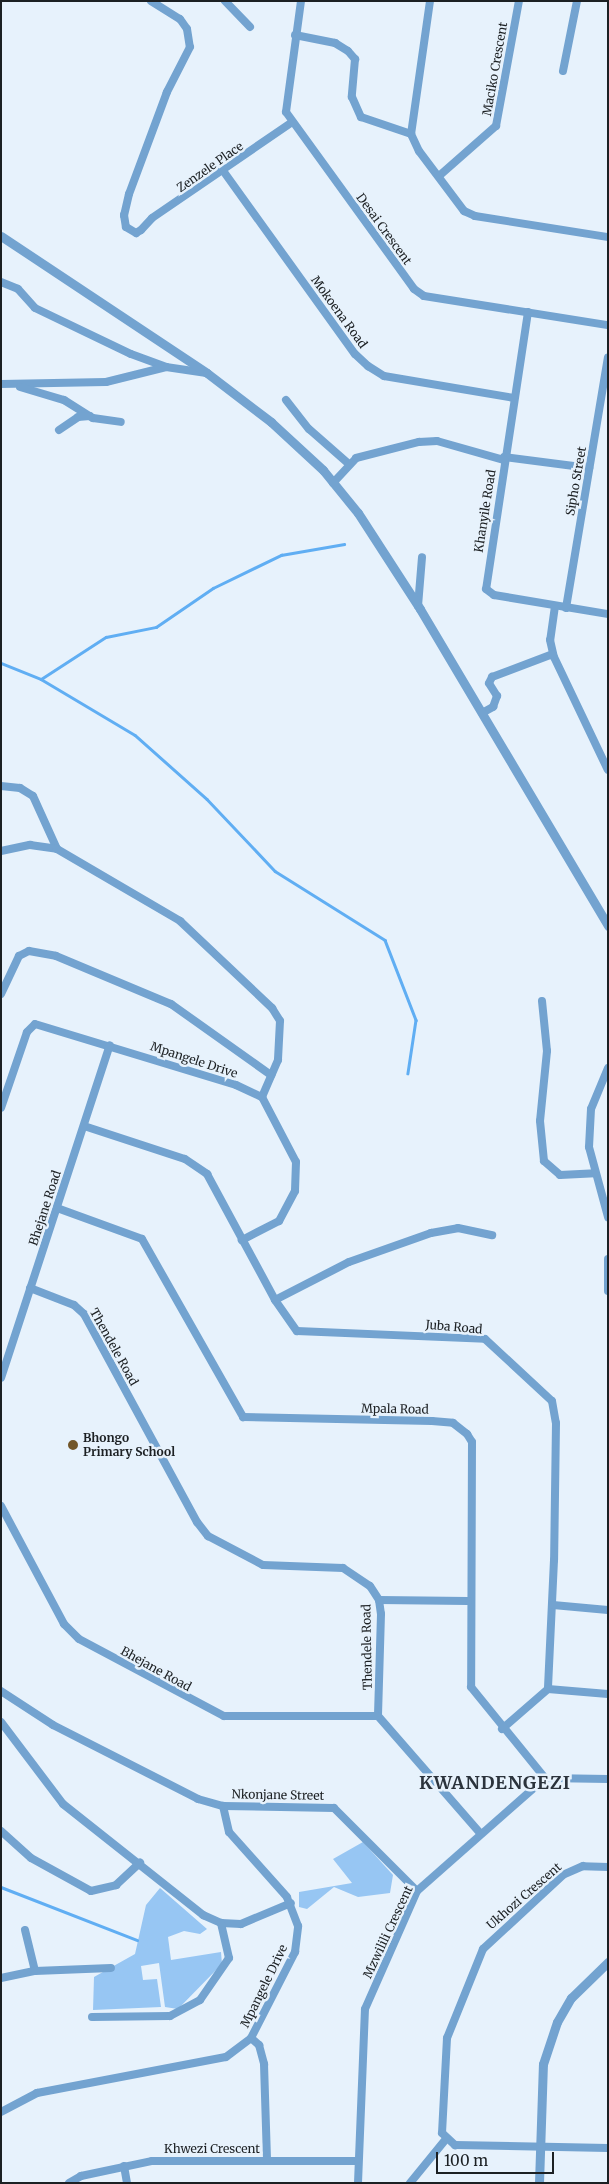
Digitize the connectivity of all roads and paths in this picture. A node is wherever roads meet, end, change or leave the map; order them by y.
1 (151, 1) edge
2 (225, 1) edge
3 (301, 1) edge
4 (430, 1) edge
5 (519, 1) edge
6 (576, 1) edge
7 (250, 28) dead end
8 (295, 35) junction
9 (563, 71) dead end
10 (292, 122) junction
11 (411, 134) junction
12 (224, 172) junction
13 (439, 176) junction
14 (1, 236) edge
15 (608, 237) edge
16 (1, 282) edge
17 (528, 312) junction
18 (608, 324) edge
19 (608, 358) edge
20 (166, 367) junction
21 (207, 374) junction
22 (1, 384) edge
23 (15, 386) junction
24 (514, 398) junction
25 (286, 400) dead end
26 (90, 416) junction
27 (121, 422) dead end
28 (59, 430) dead end
29 (504, 458) junction
30 (349, 464) junction
31 (589, 468) junction
32 (333, 483) junction
33 (422, 558) dead end
34 (418, 606) junction
35 (555, 606) junction
36 (566, 608) junction
37 (608, 614) edge
38 (553, 654) junction
39 (482, 713) junction
40 (608, 770) edge
41 (1, 786) edge
42 (57, 849) junction
43 (1, 851) edge
44 (608, 926) edge
45 (1, 994) edge
46 (542, 1001) dead end
47 (110, 1045) junction
48 (608, 1068) edge
49 (271, 1075) junction
50 (262, 1097) junction
51 (1, 1108) edge
52 (84, 1126) junction
53 (595, 1173) junction
54 (57, 1208) junction
55 (608, 1217) edge
56 (492, 1235) dead end
57 (242, 1240) junction
58 (608, 1258) edge
59 (30, 1288) junction
60 (608, 1291) edge
61 (275, 1300) junction
62 (1, 1378) edge
63 (1, 1506) edge
64 (379, 1600) junction
65 (468, 1601) junction
66 (553, 1606) junction
67 (608, 1610) edge
68 (548, 1689) junction
69 (1, 1691) edge
70 (608, 1694) edge
71 (378, 1716) junction
72 (1, 1722) edge
73 (502, 1728) junction
74 (545, 1778) junction
75 (608, 1779) edge
76 (223, 1806) junction
77 (1, 1831) edge
78 (480, 1833) junction
79 (140, 1863) junction
80 (608, 1867) edge
81 (417, 1891) junction
82 (291, 1903) junction
83 (221, 1923) junction
84 (25, 1930) dead end
85 (608, 1962) edge
86 (111, 1968) dead end
87 (35, 1971) junction
88 (1, 1978) edge
89 (92, 2018) dead end
90 (251, 2038) junction
91 (1, 2112) edge
92 (446, 2140) junction
93 (540, 2144) junction
94 (608, 2148) edge
95 (267, 2160) junction
96 (358, 2162) junction
97 (124, 2166) junction
98 (69, 2183) edge
99 (127, 2183) edge
100 (358, 2183) edge
101 (410, 2183) edge
102 (539, 2183) edge

1 - 12 street, Zenzele Place
2 - 7 street
3 - 8 street, Desai Crescent
4 - 11 street
5 - 13 street, Maciko Crescent
6 - 9 street
8 - 10 street, Desai Crescent
8 - 11 street
10 - 12 street, Zenzele Place
10 - 17 street, Desai Crescent
11 - 13 street
12 - 24 street, Mokoena Road
13 - 15 street
14 - 21 street
16 - 20 street
17 - 18 street, Desai Crescent
17 - 24 street, Khanyile Road
19 - 31 street, Sipho Street
20 - 21 street
20 - 23 street
21 - 32 street
22 - 23 street
23 - 26 street
24 - 29 street, Khanyile Road
25 - 30 street
26 - 27 street
26 - 28 street
29 - 30 street
29 - 31 street
29 - 35 street, Khanyile Road
30 - 32 street
31 - 36 street, Sipho Street
32 - 34 street
33 - 34 street
34 - 39 street
35 - 36 street, Khanyile Road
35 - 38 street
36 - 37 street, Khanyile Road
38 - 39 street
38 - 40 street
39 - 44 street
41 - 42 street
42 - 43 street
42 - 49 street
45 - 49 street
46 - 53 street
47 - 50 street, Mpangele Drive
47 - 51 street, Mpangele Drive
47 - 52 street, Bhejane Road
48 - 53 street
49 - 50 street
50 - 57 street
52 - 54 street, Bhejane Road
52 - 57 street, Juba Road
53 - 55 street
54 - 59 street, Bhejane Road
54 - 65 street, Mpala Road
56 - 61 street
57 - 61 street, Juba Road
58 - 60 street
59 - 62 street, Bhejane Road
59 - 64 street, Thendele Road
61 - 66 street, Juba Road
63 - 71 street, Bhejane Road
64 - 65 street
64 - 71 street, Thendele Road
65 - 73 street, Mpala Road
66 - 67 street
66 - 68 street, Juba Road
68 - 70 street
68 - 73 street
69 - 76 street
71 - 78 street
72 - 79 street
73 - 74 street, Mpala Road
74 - 75 street
74 - 78 street, Mzwilili Crescent
76 - 81 street, Nkonjane Street
76 - 82 street, Mpangele Drive
77 - 79 street
78 - 81 street, Mzwilili Crescent
79 - 83 street
80 - 92 street, Ukhozi Crescent
81 - 96 street, Mzwilili Crescent
82 - 83 street
82 - 90 street, Mpangele Drive
83 - 89 street
84 - 87 street
85 - 93 street
86 - 87 street
87 - 88 street
90 - 91 street, Mpangele Drive
90 - 95 street
92 - 93 street
92 - 101 street
93 - 94 street
93 - 102 street
95 - 96 street, Khwezi Crescent
95 - 97 street, Khwezi Crescent
96 - 100 street, Mzwilili Crescent
97 - 98 street, Khwezi Crescent
97 - 99 street

